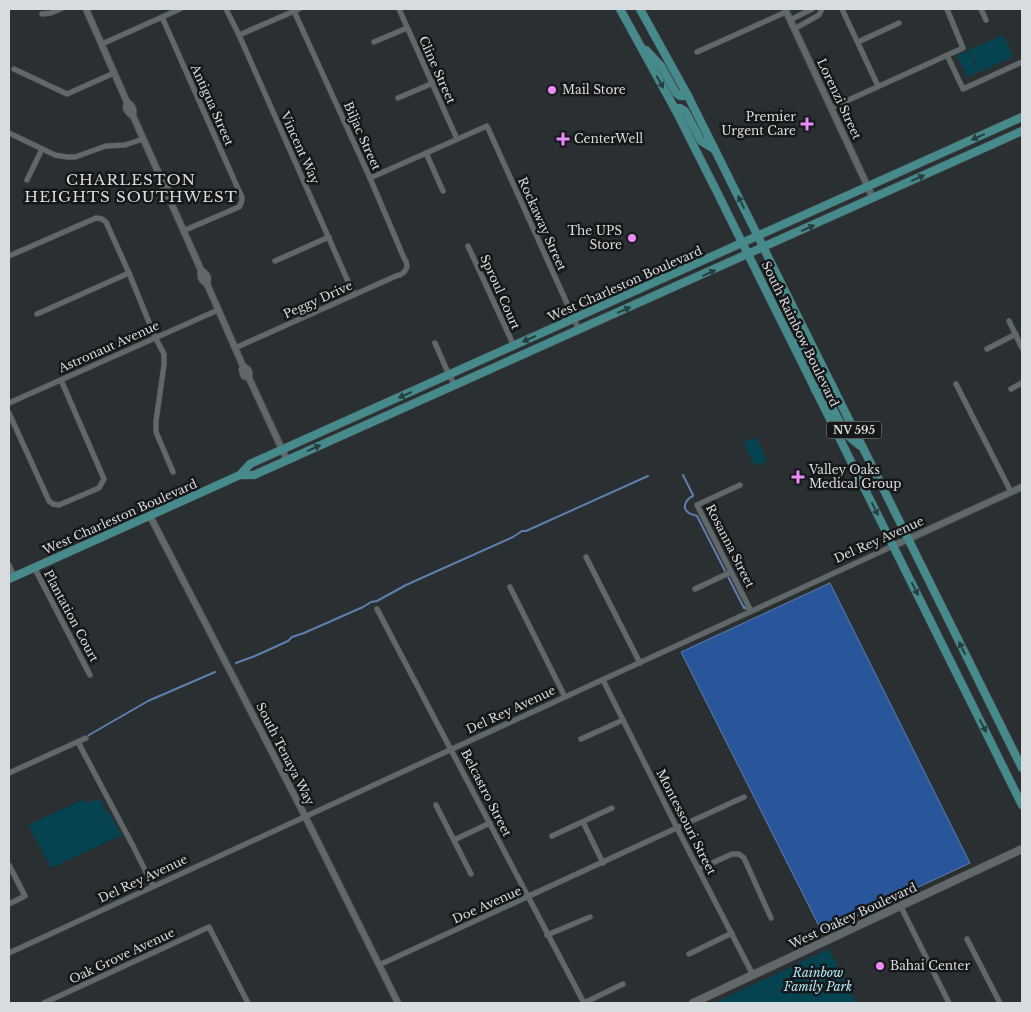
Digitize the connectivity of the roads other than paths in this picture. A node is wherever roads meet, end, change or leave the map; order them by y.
1 (61, 9) edge
2 (86, 9) edge
3 (180, 9) edge
4 (226, 9) edge
5 (399, 9) edge
6 (620, 9) edge
7 (640, 9) edge
8 (812, 9) edge
9 (822, 9) edge
10 (842, 9) edge
11 (947, 9) edge
12 (981, 9) edge
13 (297, 10) edge
14 (785, 10) edge
15 (42, 14) dead end
16 (162, 17) junction
17 (790, 20) junction
18 (986, 20) dead end
19 (899, 23) dead end
20 (407, 28) junction
21 (794, 29) junction
22 (239, 35) junction
23 (374, 42) dead end
24 (858, 42) junction
25 (102, 44) junction
26 (640, 44) junction
27 (697, 52) dead end
28 (947, 55) junction
29 (1021, 64) edge
30 (14, 69) dead end
31 (114, 73) junction
32 (433, 83) junction
33 (878, 86) junction
34 (688, 96) junction
35 (398, 98) dead end
36 (831, 108) junction
37 (675, 109) junction
38 (1022, 117) edge
39 (1022, 131) edge
40 (9, 133) edge
41 (143, 139) junction
42 (457, 139) junction
43 (42, 149) junction
44 (715, 150) junction
45 (426, 153) junction
46 (370, 178) junction
47 (27, 180) dead end
48 (868, 187) junction
49 (443, 191) dead end
50 (873, 198) junction
51 (183, 231) junction
52 (329, 236) junction
53 (758, 236) junction
54 (742, 243) junction
55 (468, 246) dead end
56 (764, 248) junction
57 (748, 255) junction
58 (9, 256) edge
59 (275, 261) dead end
60 (407, 269) joint
61 (130, 273) junction
62 (354, 295) junction
63 (218, 310) junction
64 (37, 314) dead end
65 (574, 319) junction
66 (1009, 322) dead end
67 (579, 330) junction
68 (1016, 334) junction
69 (155, 337) junction
70 (790, 338) junction
71 (435, 343) dead end
72 (514, 346) junction
73 (235, 348) junction
74 (1022, 348) edge
75 (987, 349) dead end
76 (449, 375) junction
77 (61, 380) junction
78 (1022, 383) edge
79 (956, 384) dead end
80 (455, 385) junction
81 (832, 385) junction
82 (1011, 389) dead end
83 (815, 390) junction
84 (9, 403) edge
85 (9, 413) edge
86 (863, 448) junction
87 (282, 449) junction
88 (287, 460) junction
89 (173, 472) dead end
90 (240, 475) junction
91 (740, 485) dead end
92 (1022, 487) edge
93 (1010, 492) junction
94 (150, 516) junction
95 (908, 539) junction
96 (893, 546) junction
97 (586, 557) dead end
98 (9, 565) edge
99 (34, 567) junction
100 (731, 572) junction
101 (11, 578) edge
102 (510, 587) dead end
103 (695, 589) dead end
104 (377, 609) dead end
105 (751, 611) junction
106 (640, 663) junction
107 (90, 675) dead end
108 (603, 680) junction
109 (979, 681) junction
110 (964, 687) junction
111 (984, 692) junction
112 (565, 697) junction
113 (969, 698) junction
114 (623, 720) junction
115 (86, 738) dead end
116 (581, 739) dead end
117 (78, 742) junction
118 (452, 749) junction
119 (1022, 768) edge
120 (9, 773) edge
121 (744, 797) dead end
122 (436, 805) dead end
123 (1022, 805) edge
124 (612, 808) dead end
125 (305, 816) junction
126 (583, 822) junction
127 (490, 823) junction
128 (678, 828) junction
129 (552, 836) dead end
130 (454, 840) junction
131 (1022, 849) edge
132 (603, 863) junction
133 (9, 865) edge
134 (699, 869) junction
135 (471, 874) dead end
136 (153, 886) junction
137 (528, 898) junction
138 (9, 904) edge
139 (901, 907) junction
140 (590, 917) dead end
141 (771, 918) dead end
142 (732, 933) junction
143 (548, 935) junction
144 (967, 939) dead end
145 (9, 953) edge
146 (689, 954) dead end
147 (379, 965) junction
148 (753, 975) junction
149 (623, 984) dead end
150 (44, 1003) edge
151 (248, 1003) edge
152 (398, 1003) edge
153 (584, 1003) edge
154 (693, 1003) edge
155 (950, 1003) edge
156 (1000, 1003) edge

1 - 15 street
2 - 25 street
3 - 16 street
4 - 22 street, Vincent Way
5 - 20 street, Cline Street
6 - 26 main road, South Rainbow Boulevard / NV 595
7 - 34 main road, South Rainbow Boulevard / NV 595
8 - 17 street
9 - 21 street
10 - 24 street
11 - 28 street
12 - 18 street
13 - 22 street
13 - 46 street, Biljac Street
14 - 17 street, Lorenzi Street
14 - 27 street
16 - 25 street
16 - 51 street, Antigua Street
17 - 21 street, Lorenzi Street
19 - 24 street
20 - 23 street
20 - 32 street, Cline Street
21 - 36 street, Lorenzi Street
22 - 52 street, Vincent Way
24 - 33 street
25 - 31 street
26 - 34 main road
26 -> 37 main road, South Rainbow Boulevard / NV 595
28 - 29 street
28 - 33 street
30 - 31 street
31 - 41 street
32 - 35 street
32 - 42 street, Cline Street
33 - 36 street
34 - 44 main road, South Rainbow Boulevard / NV 595
36 - 48 street, Lorenzi Street
37 - 44 main road
37 - 54 main road, South Rainbow Boulevard / NV 595
38 -> 48 main road, West Charleston Boulevard
50 -> 39 main road, West Charleston Boulevard
40 - 43 street
41 - 43 street
41 - 51 street
42 - 45 street
42 - 65 street, Rockaway Street
43 - 47 street
53 -> 44 main road, South Rainbow Boulevard / NV 595
45 - 46 street
45 - 49 street
46 - 60 street, Biljac Street
48 - 50 street, Lorenzi Street
48 - 53 main road, West Charleston Boulevard
56 -> 50 main road, West Charleston Boulevard
51 - 63 street
52 - 59 street
52 - 62 street, Vincent Way
53 - 54 main road, West Charleston Boulevard
53 - 56 main road, South Rainbow Boulevard / NV 595
54 - 57 main road, South Rainbow Boulevard / NV 595
54 - 65 main road, West Charleston Boulevard
55 - 72 street, Sproul Court
56 - 57 main road, West Charleston Boulevard
56 - 81 main road, South Rainbow Boulevard / NV 595
67 -> 57 main road, West Charleston Boulevard
57 - 70 main road, South Rainbow Boulevard / NV 595
58 - 61 street
60 - 62 street, Peggy Drive
61 - 64 street
61 - 69 street
62 - 73 street, Peggy Drive
63 - 69 street, Astronaut Avenue
63 - 73 street
65 - 67 street, Rockaway Street
65 -> 72 main road, West Charleston Boulevard
66 - 68 street
67 - 80 main road, West Charleston Boulevard
68 - 74 street
68 - 75 street
69 - 77 street, Astronaut Avenue
69 - 89 street
70 - 81 main road
70 - 83 main road, South Rainbow Boulevard / NV 595
71 - 76 street
72 - 76 main road, West Charleston Boulevard
73 - 87 street
76 - 80 street
76 -> 87 main road, West Charleston Boulevard
77 - 84 street, Astronaut Avenue
77 - 85 street
78 - 82 street
79 - 93 street
88 -> 80 main road, West Charleston Boulevard
81 - 86 main road, South Rainbow Boulevard / NV 595
83 - 86 main road
83 -> 96 main road, South Rainbow Boulevard / NV 595
86 - 95 main road, South Rainbow Boulevard / NV 595
87 - 88 street
87 - 90 main road, West Charleston Boulevard
88 - 90 main road, West Charleston Boulevard
90 - 94 main road, West Charleston Boulevard
91 - 100 street, Rosanna Street
92 - 93 street, Del Rey Avenue
93 - 95 street, Del Rey Avenue
94 - 99 main road, West Charleston Boulevard
94 - 125 street, South Tenaya Way
95 - 96 street, Del Rey Avenue
109 -> 95 main road, South Rainbow Boulevard / NV 595
96 - 105 street, Del Rey Avenue
96 -> 110 main road, South Rainbow Boulevard / NV 595
97 - 106 street
98 - 101 street
99 - 101 main road, West Charleston Boulevard
99 - 107 street, Plantation Court
100 - 103 street
100 - 105 street, Rosanna Street
102 - 112 street
104 - 118 street, Belcastro Street
105 - 106 street, Del Rey Avenue
106 - 108 street, Del Rey Avenue
108 - 112 street, Del Rey Avenue
108 - 114 street, Montessouri Street
109 - 110 main road
109 - 111 main road, South Rainbow Boulevard / NV 595
110 - 113 main road, South Rainbow Boulevard / NV 595
111 - 113 main road
111 - 119 main road, South Rainbow Boulevard / NV 595
112 - 118 street, Del Rey Avenue
113 -> 123 main road, South Rainbow Boulevard / NV 595
114 - 116 street
114 - 128 street, Montessouri Street
115 - 117 street
117 - 120 street
117 - 136 street
118 - 125 street, Del Rey Avenue
118 - 127 street, Belcastro Street
121 - 128 street, Doe Avenue
122 - 130 street
124 - 126 street
125 - 136 street, Del Rey Avenue
125 - 147 street, South Tenaya Way
126 - 129 street
126 - 132 street
127 - 130 street
127 - 137 street, Belcastro Street
128 - 132 street, Doe Avenue
128 - 134 street, Montessouri Street
130 - 135 street
131 - 139 main road, West Oakey Boulevard
132 - 137 street, Doe Avenue
133 - 138 street
134 - 141 street
134 - 142 street, Montessouri Street
136 - 145 street, Del Rey Avenue
137 - 143 street, Belcastro Street
137 - 147 street, Doe Avenue
139 - 148 main road, West Oakey Boulevard
139 - 155 street
140 - 143 street
142 - 146 street
142 - 148 street, Montessouri Street
143 - 153 street, Belcastro Street
144 - 156 street
147 - 152 street, South Tenaya Way
148 - 154 main road, West Oakey Boulevard
149 - 153 street, Belcastro Street
150 - 151 street, Oak Grove Avenue

